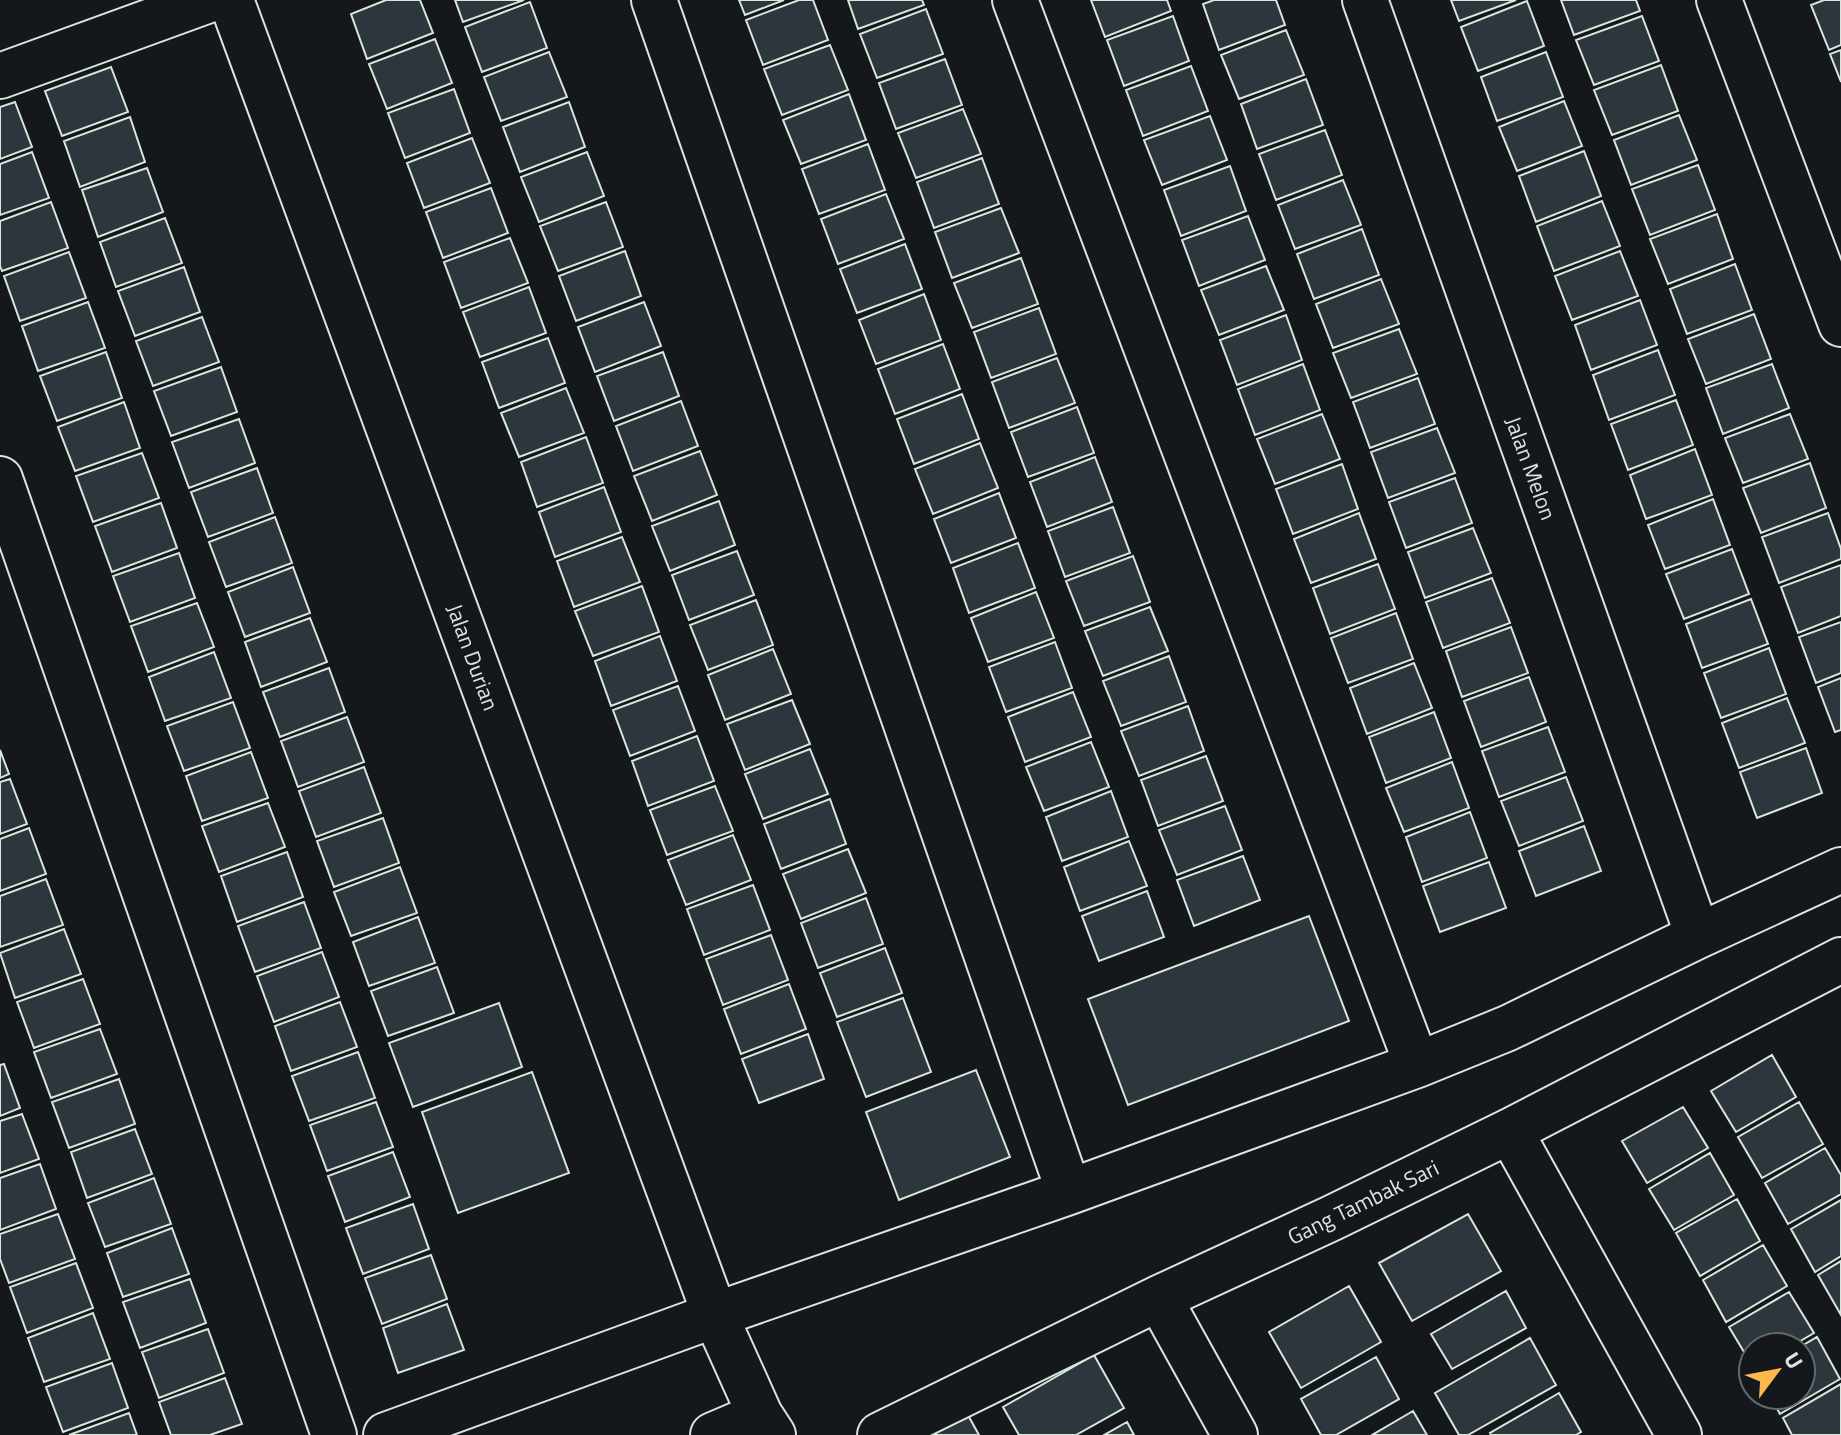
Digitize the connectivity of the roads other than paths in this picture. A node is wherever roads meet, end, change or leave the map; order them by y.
1 (209, 0) edge
2 (231, 0) edge
3 (654, 0) edge
4 (1015, 0) edge
5 (1365, 0) edge
6 (1719, 0) edge
7 (0, 76) edge
8 (1841, 324) edge
9 (0, 479) edge
10 (1841, 870) edge
11 (1698, 936) junction
12 (1841, 960) edge
13 (1417, 1065) junction
14 (1510, 1131) junction
15 (1069, 1192) junction
16 (1159, 1298) junction
17 (715, 1315) junction
18 (766, 1425) edge
19 (334, 1435) edge
20 (386, 1435) edge
21 (713, 1435) edge
22 (880, 1435) edge
23 (1235, 1435) edge
24 (1679, 1435) edge

1 - 7 street
2 - 17 street, Jalan Durian
3 - 15 street
4 - 13 street
5 - 11 street, Jalan Melon
6 - 8 street
9 - 19 street
10 - 11 street
11 - 13 street
12 - 14 street, Gang Tambak Sari
13 - 15 street
14 - 16 street, Gang Tambak Sari
14 - 24 street
15 - 17 street
16 - 22 street, Gang Tambak Sari
16 - 23 street
17 - 18 street, Jalan Durian
17 - 20 street
18 - 21 street

